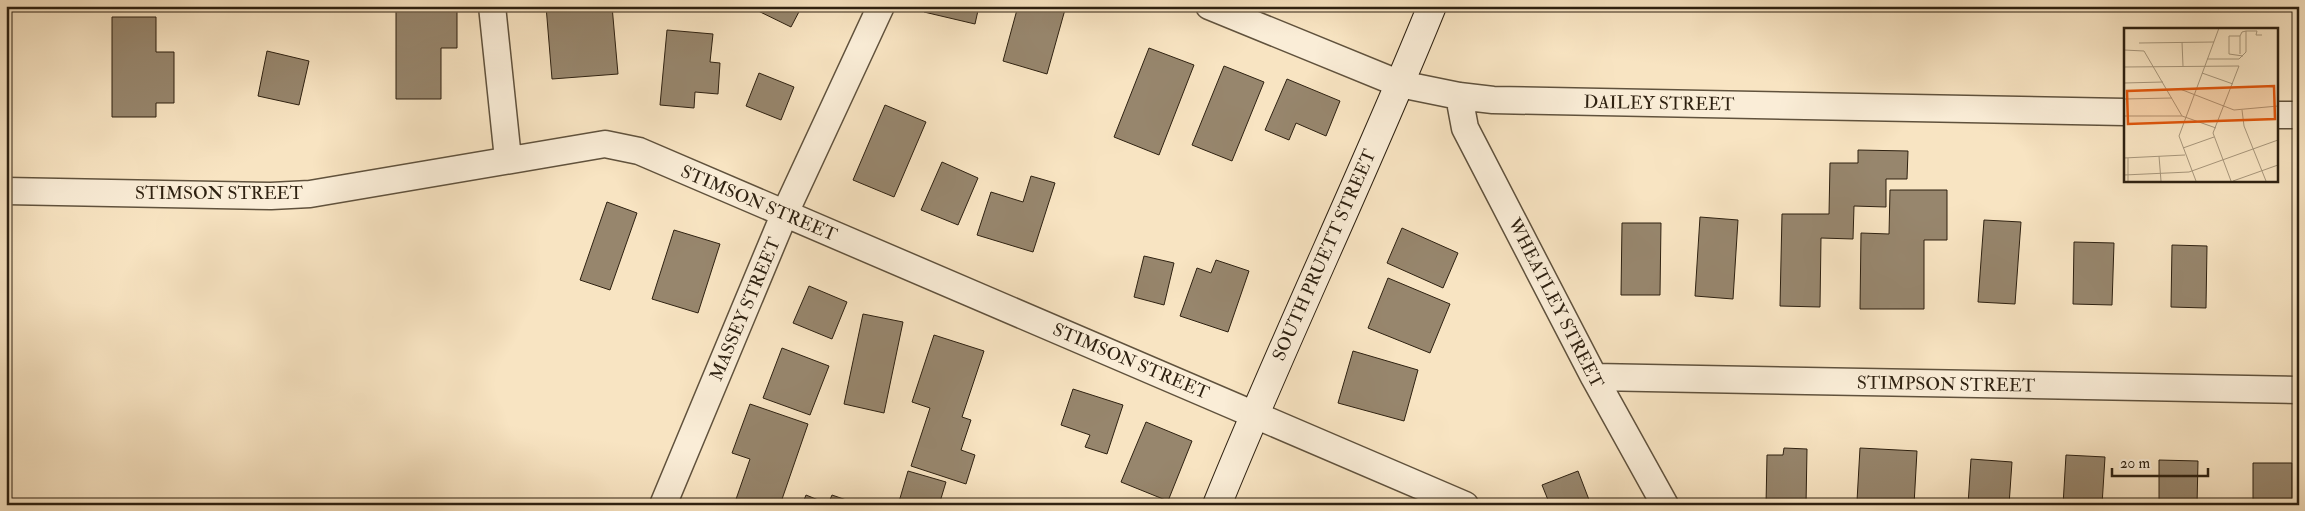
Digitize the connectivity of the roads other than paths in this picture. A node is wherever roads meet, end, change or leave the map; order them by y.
1 (492, 6) edge
2 (881, 6) edge
3 (1209, 6) edge
4 (1432, 6) edge
5 (1400, 84) junction
6 (1459, 96) junction
7 (2124, 112) edge
8 (2278, 114) edge
9 (2299, 115) edge
10 (508, 160) junction
11 (6, 191) edge
12 (784, 214) junction
13 (1594, 378) junction
14 (2299, 390) edge
15 (1254, 413) junction
16 (663, 505) edge
17 (1217, 505) edge
18 (1465, 505) edge
19 (1665, 505) edge

1 - 10 street
2 - 12 street, MASSEY STREET
3 - 5 street, DAILEY STREET
4 - 5 street, SOUTH PRUETT STREET
5 - 6 street, DAILEY STREET
5 - 15 street, SOUTH PRUETT STREET
6 - 7 street, DAILEY STREET
6 - 13 street, WHEATLEY STREET
8 - 9 street
10 - 11 street, STIMSON STREET
10 - 12 street, STIMSON STREET
12 - 15 street, STIMSON STREET
12 - 16 street, MASSEY STREET
13 - 14 street, STIMPSON STREET
13 - 19 street, WHEATLEY STREET
15 - 17 street, SOUTH PRUETT STREET
15 - 18 street, STIMSON STREET

